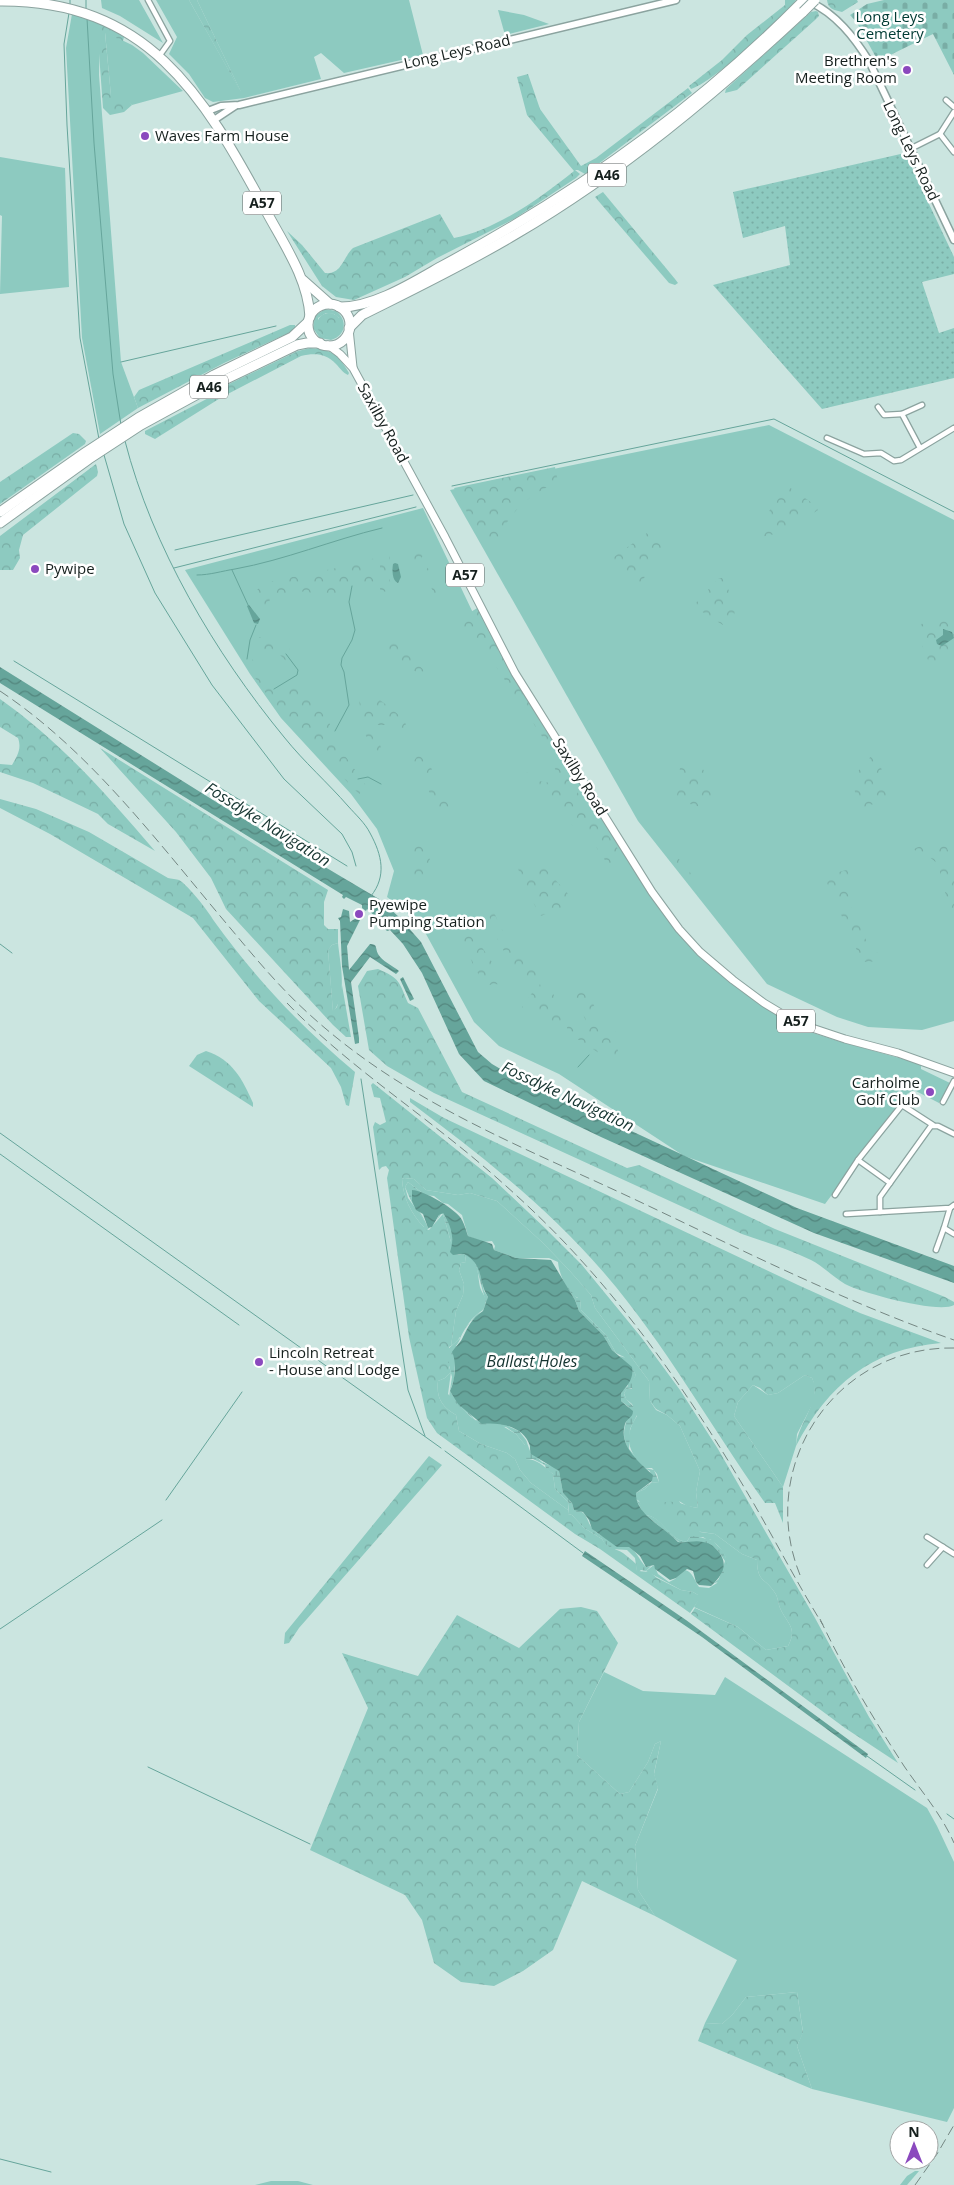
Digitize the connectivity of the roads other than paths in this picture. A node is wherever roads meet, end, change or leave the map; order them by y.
1 (148, 0) edge
2 (676, 0) edge
3 (805, 0) edge
4 (815, 0) edge
5 (0, 1) edge
6 (35, 1) edge
7 (800, 10) junction
8 (160, 55) junction
9 (946, 100) dead end
10 (238, 104) junction
11 (954, 107) edge
12 (208, 111) junction
13 (954, 112) edge
14 (214, 120) junction
15 (940, 134) junction
16 (910, 149) junction
17 (954, 152) edge
18 (954, 240) edge
19 (302, 280) junction
20 (330, 304) junction
21 (339, 307) junction
22 (309, 319) junction
23 (349, 329) junction
24 (324, 344) junction
25 (353, 368) junction
26 (922, 405) dead end
27 (878, 407) dead end
28 (902, 414) junction
29 (140, 422) junction
30 (954, 428) edge
31 (826, 438) dead end
32 (920, 448) junction
33 (87, 455) junction
34 (0, 512) edge
35 (0, 524) edge
36 (954, 1073) edge
37 (954, 1081) edge
38 (943, 1102) dead end
39 (933, 1125) junction
40 (954, 1134) edge
41 (858, 1160) junction
42 (890, 1183) junction
43 (835, 1195) dead end
44 (952, 1207) edge
45 (880, 1212) junction
46 (846, 1214) dead end
47 (944, 1228) junction
48 (954, 1234) edge
49 (936, 1250) dead end
50 (927, 1537) dead end
51 (943, 1547) junction
52 (954, 1554) edge
53 (927, 1565) dead end

1 - 8 street
2 - 10 street, Long Leys Road
3 - 7 highway, A46
3 - 16 street, Long Leys Road
4 - 7 highway, A46, bridge
5 - 6 highway, A57
6 - 8 highway, A57
7 - 21 highway, A46
7 - 23 highway, A46
8 - 12 highway, A57
9 - 11 street
10 - 12 street, Long Leys Road
10 - 14 street, Long Leys Road
12 - 14 highway, A57
13 - 15 street
14 - 19 highway, A57
15 - 16 street
15 - 17 street
16 - 18 street, Long Leys Road
19 - 20 highway, A57
19 - 22 highway, A57
20 - 21 highway
20 - 22 highway
21 - 23 highway
22 - 24 highway
22 - 29 highway, A46
23 - 24 highway
23 - 25 main road, Saxilby Road / A57
24 - 25 main road, Saxilby Road / A57
24 - 29 highway, A46
25 - 36 main road, Saxilby Road / A57
26 - 28 street
27 - 28 street
28 - 32 street
29 - 33 highway, A46
30 - 32 street
31 - 32 street
33 - 34 highway, A46
33 - 35 highway, A46
37 - 38 street
39 - 40 street
39 - 41 street
39 - 42 street
41 - 42 street
41 - 43 street
42 - 45 street
44 - 45 street
44 - 47 street
45 - 46 street
47 - 48 street
47 - 49 street
50 - 51 street
51 - 52 street
51 - 53 street

